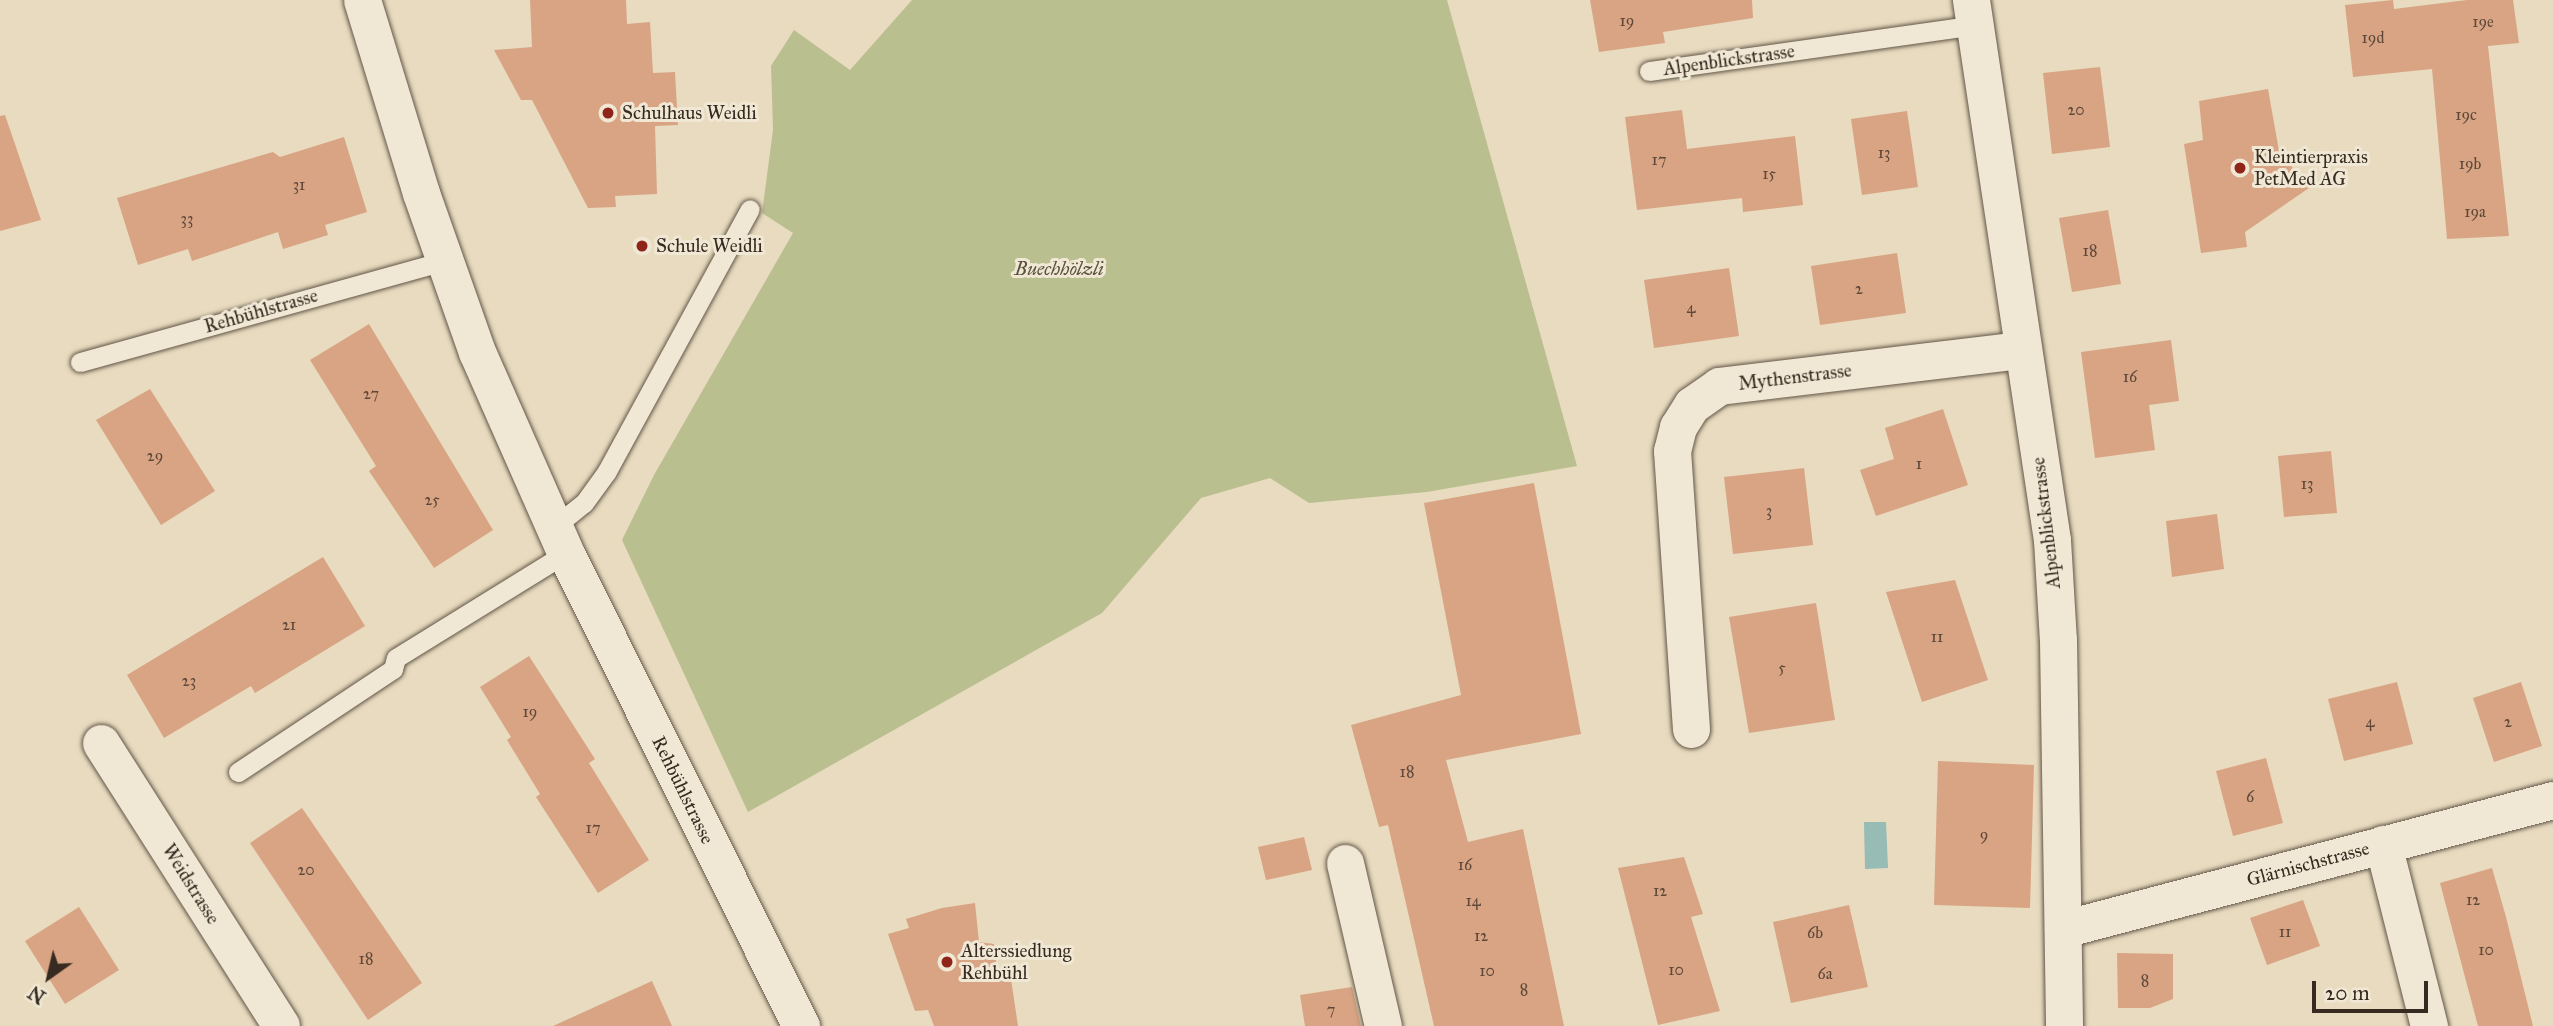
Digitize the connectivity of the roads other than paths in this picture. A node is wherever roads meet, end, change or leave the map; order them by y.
1 (362, 0) edge
2 (1973, 13) edge
3 (1649, 71) dead end
4 (750, 209) dead end
5 (443, 261) junction
6 (2022, 350) junction
7 (80, 362) dead end
8 (560, 540) junction
9 (1691, 729) dead end
10 (101, 743) dead end
11 (238, 772) dead end
12 (2553, 800) edge
13 (2383, 844) junction
14 (1345, 863) dead end
15 (2063, 929) junction
16 (281, 1026) edge
17 (801, 1026) edge
18 (1383, 1026) edge
19 (2064, 1026) edge
20 (2429, 1026) edge

1 - 5 street, Rehbühlstrasse
2 - 3 lane, Alpenblickstrasse
2 - 6 street, Alpenblickstrasse
4 - 8 lane
5 - 7 lane, Rehbühlstrasse
5 - 8 street, Rehbühlstrasse
6 - 9 street, Mythenstrasse
6 - 15 street, Alpenblickstrasse
8 - 11 lane
8 - 17 street, Rehbühlstrasse
10 - 16 street, Weidstrasse
12 - 13 street, Glärnischstrasse
13 - 15 street, Glärnischstrasse
13 - 20 street
14 - 18 street
15 - 19 street, Alpenblickstrasse

